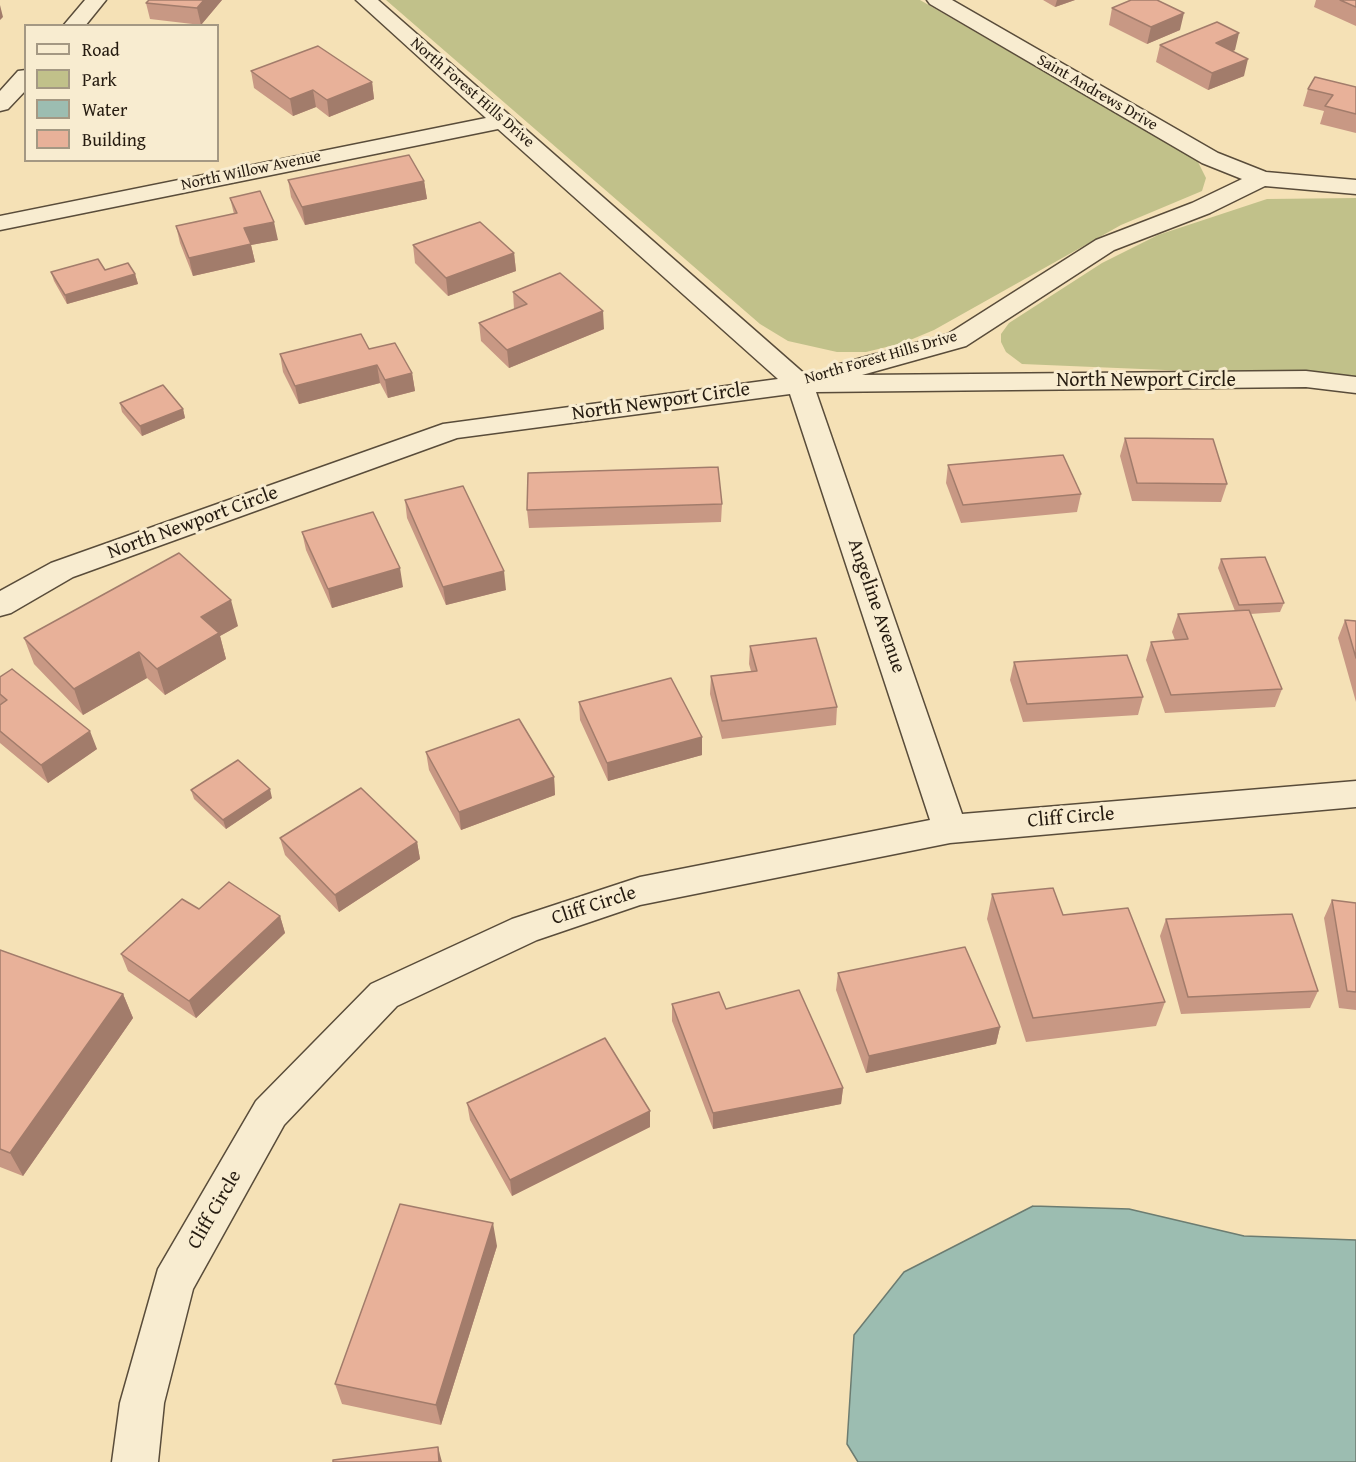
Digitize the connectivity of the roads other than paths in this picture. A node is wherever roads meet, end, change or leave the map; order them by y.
1 (96, 0) edge
2 (366, 0) edge
3 (937, 0) edge
4 (74, 24) edge
5 (24, 78) edge
6 (0, 104) edge
7 (503, 121) junction
8 (1262, 179) junction
9 (1356, 188) edge
10 (0, 223) edge
11 (800, 384) junction
12 (1356, 385) edge
13 (0, 605) edge
14 (1356, 794) edge
15 (951, 829) junction
16 (135, 1462) edge

1 - 4 street
2 - 7 street, North Forest Hills Drive
3 - 8 street, Saint Andrews Drive
5 - 6 street
7 - 10 street, North Willow Avenue
7 - 11 street, North Forest Hills Drive
8 - 9 street
8 - 11 street, North Forest Hills Drive
11 - 12 street, North Newport Circle
11 - 13 street, North Newport Circle
11 - 15 street, Angeline Avenue
14 - 15 street, Cliff Circle
15 - 16 street, Cliff Circle

